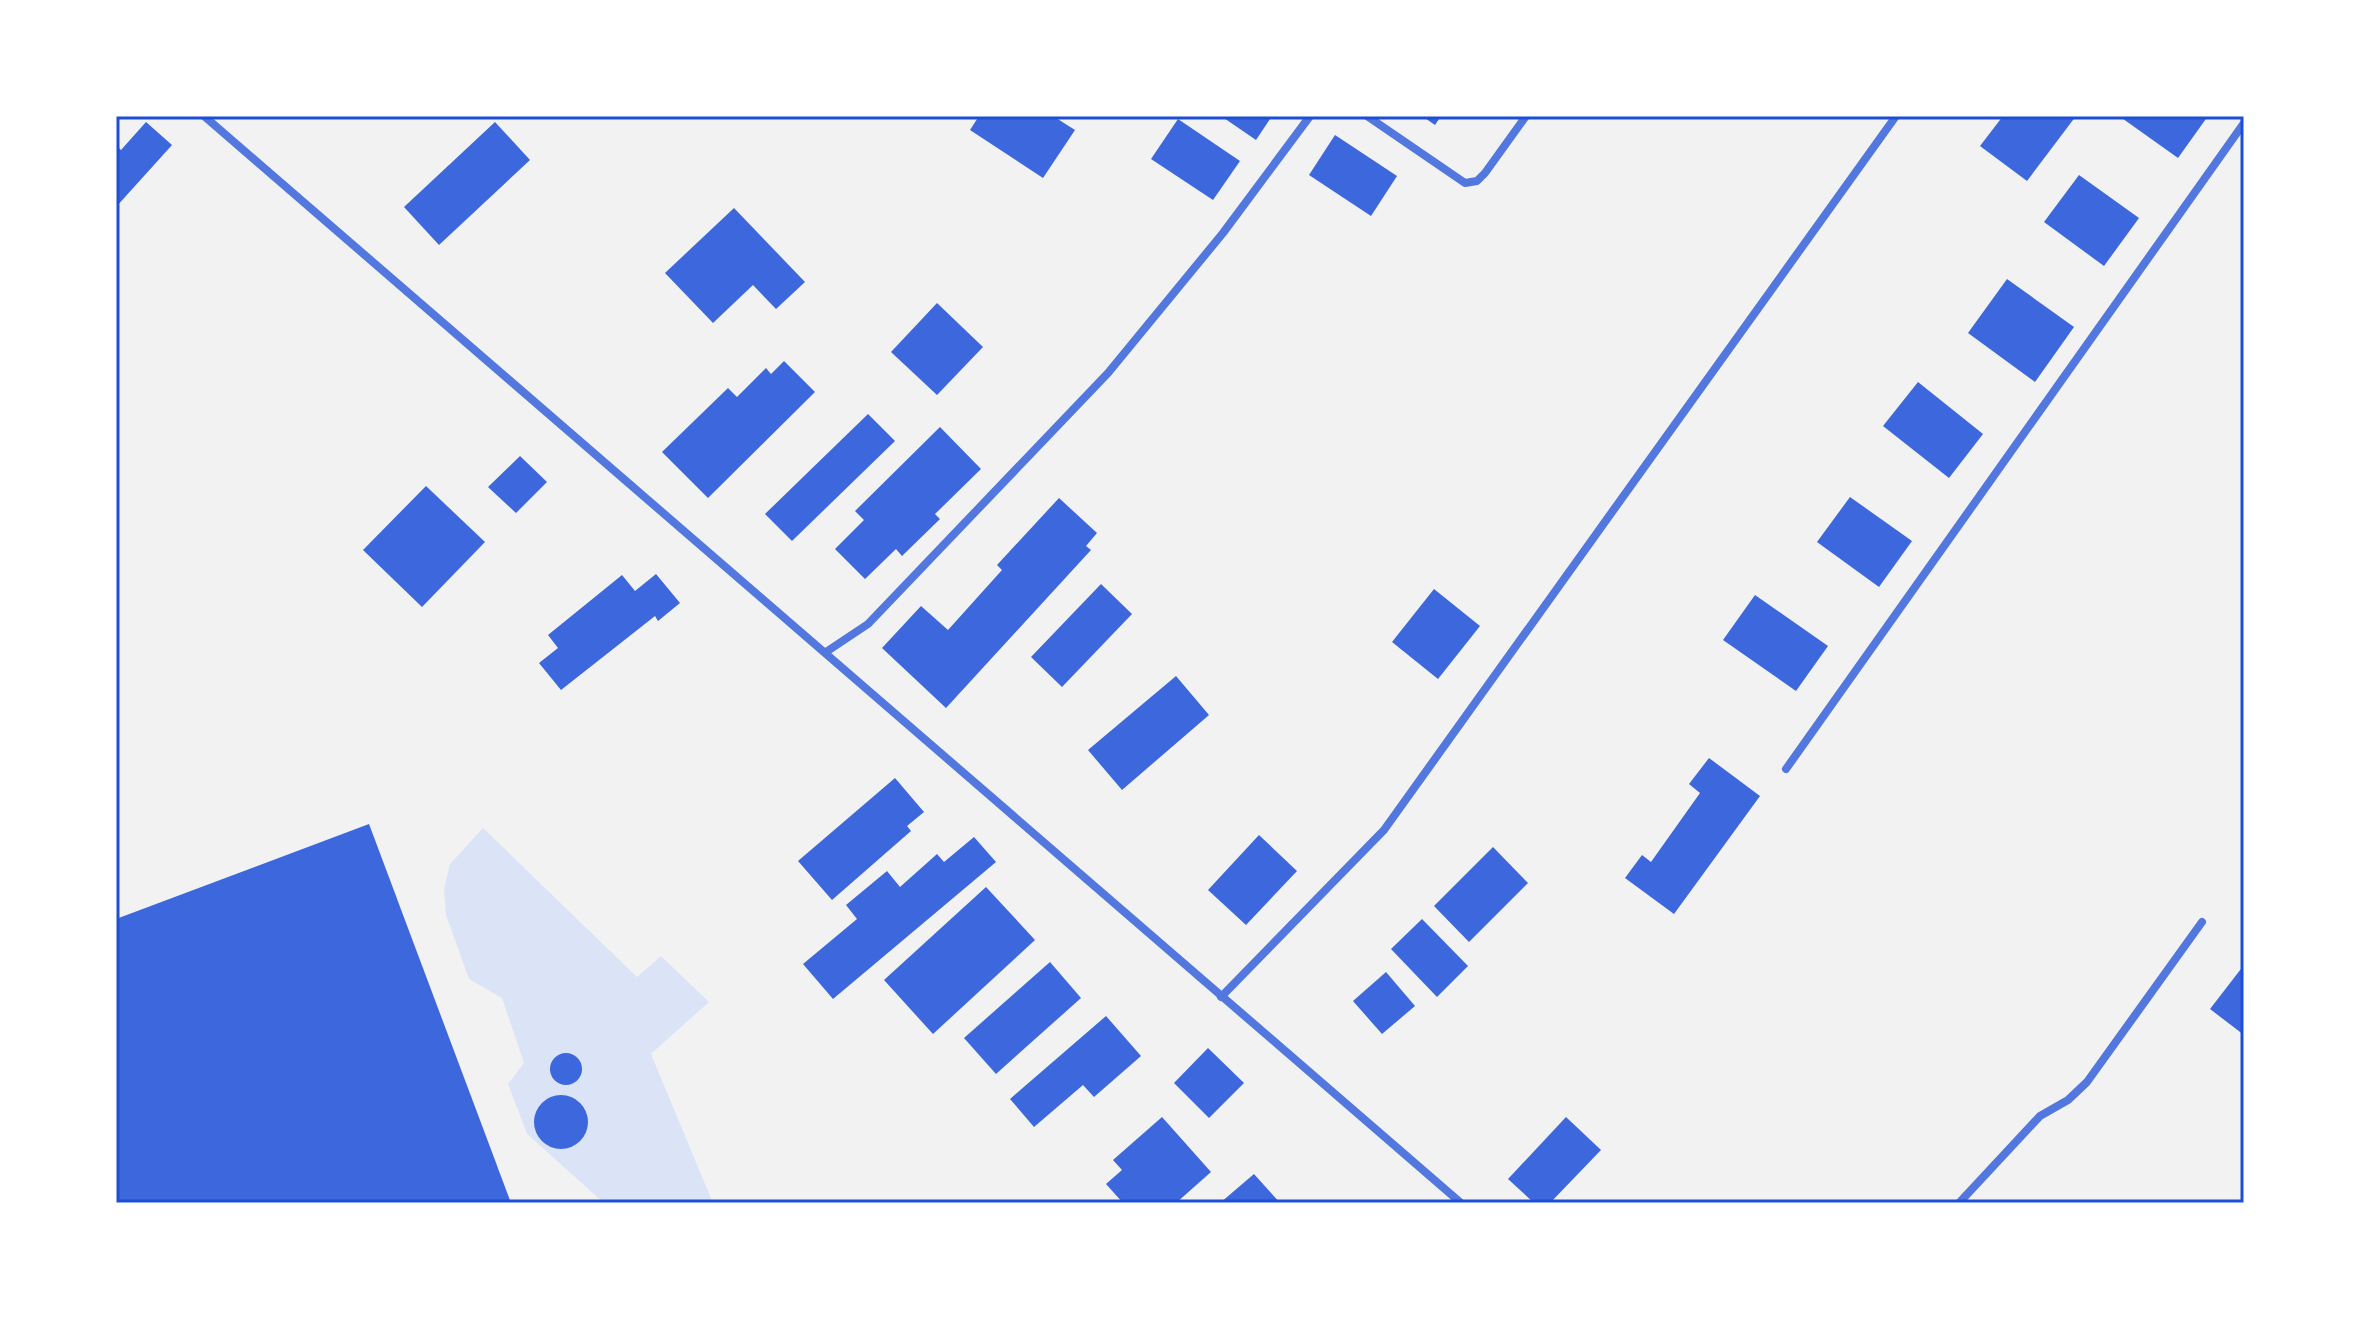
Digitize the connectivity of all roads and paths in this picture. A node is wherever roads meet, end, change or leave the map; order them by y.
1 (204, 116) edge
2 (1310, 116) edge
3 (1367, 116) edge
4 (1526, 116) edge
5 (1896, 116) edge
6 (2244, 123) edge
7 (826, 652) junction
8 (1786, 769) dead end
9 (2202, 922) dead end
10 (1221, 997) junction
11 (1461, 1203) edge
12 (1959, 1203) edge

1 - 7 street
2 - 7 street
3 - 4 street
5 - 10 street
6 - 8 street
7 - 10 street
9 - 12 street
10 - 11 street

